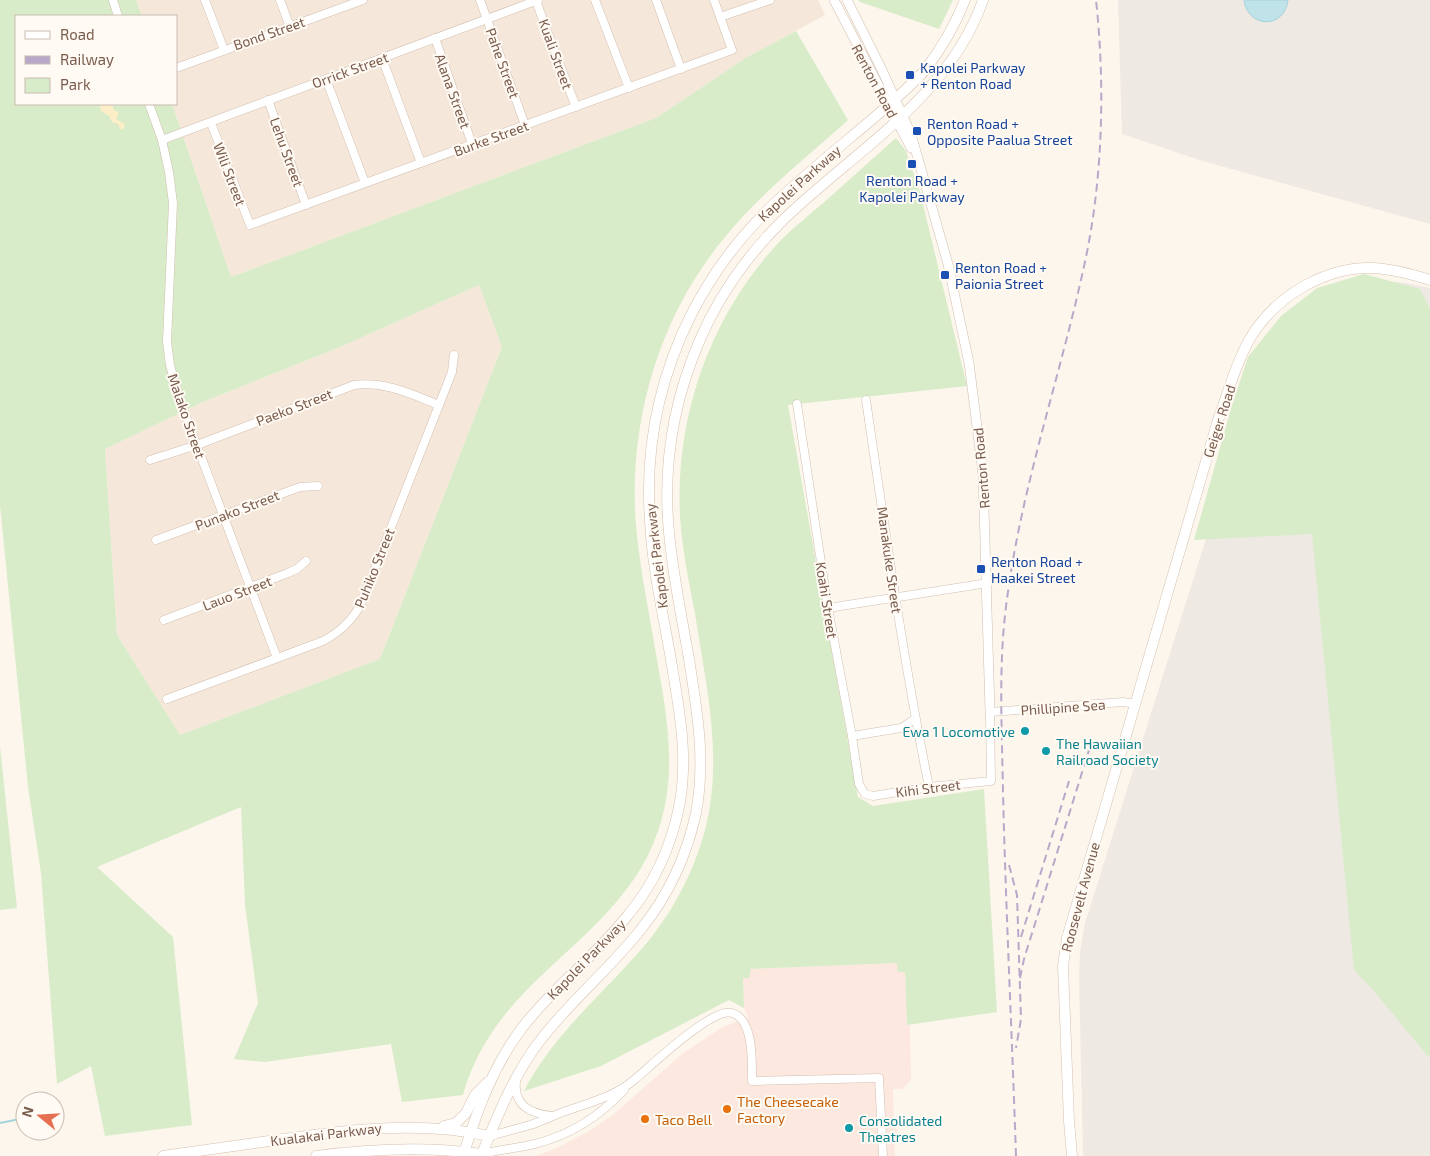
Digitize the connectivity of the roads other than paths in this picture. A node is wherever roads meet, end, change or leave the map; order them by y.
1 (113, 0) edge
2 (205, 0) edge
3 (280, 0) edge
4 (480, 0) edge
5 (537, 0) edge
6 (595, 0) edge
7 (656, 0) edge
8 (714, 0) edge
9 (770, 0) edge
10 (834, 0) edge
11 (847, 0) edge
12 (966, 0) edge
13 (984, 0) edge
14 (358, 1) edge
15 (118, 15) edge
16 (720, 17) junction
17 (487, 19) junction
18 (290, 27) junction
19 (862, 28) junction
20 (850, 34) junction
21 (435, 38) junction
22 (224, 50) junction
23 (382, 58) junction
24 (178, 67) edge
25 (681, 69) junction
26 (326, 78) junction
27 (629, 88) junction
28 (268, 100) junction
29 (891, 102) junction
30 (149, 105) edge
31 (576, 107) junction
32 (899, 118) junction
33 (211, 123) junction
34 (525, 125) junction
35 (162, 140) junction
36 (472, 144) junction
37 (421, 163) junction
38 (365, 183) junction
39 (306, 205) junction
40 (250, 225) joint
41 (1430, 280) edge
42 (454, 355) dead end
43 (866, 400) dead end
44 (797, 404) dead end
45 (439, 405) junction
46 (197, 445) junction
47 (150, 460) dead end
48 (318, 486) dead end
49 (224, 515) junction
50 (156, 540) dead end
51 (306, 561) dead end
52 (988, 583) junction
53 (251, 588) junction
54 (895, 597) junction
55 (828, 608) junction
56 (164, 620) dead end
57 (277, 658) junction
58 (167, 699) dead end
59 (1136, 704) junction
60 (990, 712) junction
61 (915, 719) junction
62 (852, 736) junction
63 (991, 781) joint
64 (929, 787) junction
65 (865, 794) joint
66 (492, 1077) junction
67 (516, 1078) junction
68 (632, 1082) junction
69 (553, 1116) junction
70 (1069, 1121) junction
71 (432, 1129) junction
72 (470, 1131) junction
73 (490, 1136) junction
74 (464, 1154) edge
75 (481, 1155) edge
76 (163, 1156) edge
77 (316, 1156) edge
78 (883, 1156) edge
79 (1068, 1156) edge
80 (1072, 1156) edge

1 - 15 street
2 - 22 street
3 - 18 street
4 - 17 street, Pahe Street
5 - 17 street, Orrick Street
5 - 31 street, Kuali Street
6 - 27 street
7 - 25 street
8 - 16 street
9 - 16 street
10 - 20 street, Renton Road
11 - 19 street, Renton Road
12 - 29 main road, Kapolei Parkway
13 - 32 main road, Kapolei Parkway
14 - 18 street, Bond Street
16 - 25 street, Burke Street
17 - 21 street, Orrick Street
17 - 34 street, Pahe Street
18 - 22 street, Bond Street
19 - 20 street
19 - 29 street, Renton Road
20 - 29 street, Renton Road
21 - 23 street, Orrick Street
21 - 36 street, Alana Street
22 - 24 street, Bond Street
23 - 26 street, Orrick Street
23 - 37 street
25 - 27 street, Burke Street
26 - 28 street, Orrick Street
26 - 38 street
27 - 31 street, Burke Street
28 - 33 street, Orrick Street
28 - 39 street, Lehu Street
29 - 32 street, Renton Road
29 - 66 main road, Kapolei Parkway
30 - 35 street, Malako Street
31 - 34 street, Burke Street
32 - 52 street, Renton Road
32 - 67 main road, Kapolei Parkway
33 - 35 street, Orrick Street
33 - 40 street, Wili Street
34 - 36 street, Burke Street
35 - 46 street, Malako Street
36 - 37 street, Burke Street
37 - 38 street, Burke Street
38 - 39 street, Burke Street
39 - 40 street, Burke Street
41 - 59 main road, Geiger Road
42 - 45 street, Puhiko Street
43 - 54 street, Manakuke Street
44 - 55 street, Koahi Street
45 - 46 street, Paeko Street
45 - 57 street, Puhiko Street
46 - 47 street, Paeko Street
46 - 49 street, Malako Street
48 - 49 street, Punako Street
49 - 50 street, Punako Street
49 - 53 street, Malako Street
51 - 53 street, Lauo Street
52 - 54 street
52 - 60 street, Renton Road
53 - 56 street, Lauo Street
53 - 57 street, Malako Street
54 - 55 street
54 - 61 street, Manakuke Street
55 - 62 street, Koahi Street
57 - 58 street, Puhiko Street
59 - 60 street, Phillipine Sea
59 - 70 main road, Roosevelt Avenue
60 - 63 street, Renton Road
61 - 62 street
61 - 64 street, Manakuke Street
62 - 65 street, Koahi Street
63 - 64 street, Kihi Street
64 - 65 street, Kihi Street
66 - 71 main road
66 - 72 main road, Kapolei Parkway
67 - 69 street
67 - 73 main road, Kapolei Parkway
68 - 69 street
68 - 75 street
68 - 78 street
69 - 73 street
70 - 79 main road
70 - 80 main road, Roosevelt Avenue
71 - 72 main road, Kualakai Parkway
71 - 76 main road, Kualakai Parkway
72 - 73 main road, Kualakai Parkway
72 - 74 main road, Kapolei Parkway
73 - 75 main road, Kapolei Parkway
74 - 75 main road, Kualakai Parkway
74 - 77 main road, Kualakai Parkway

